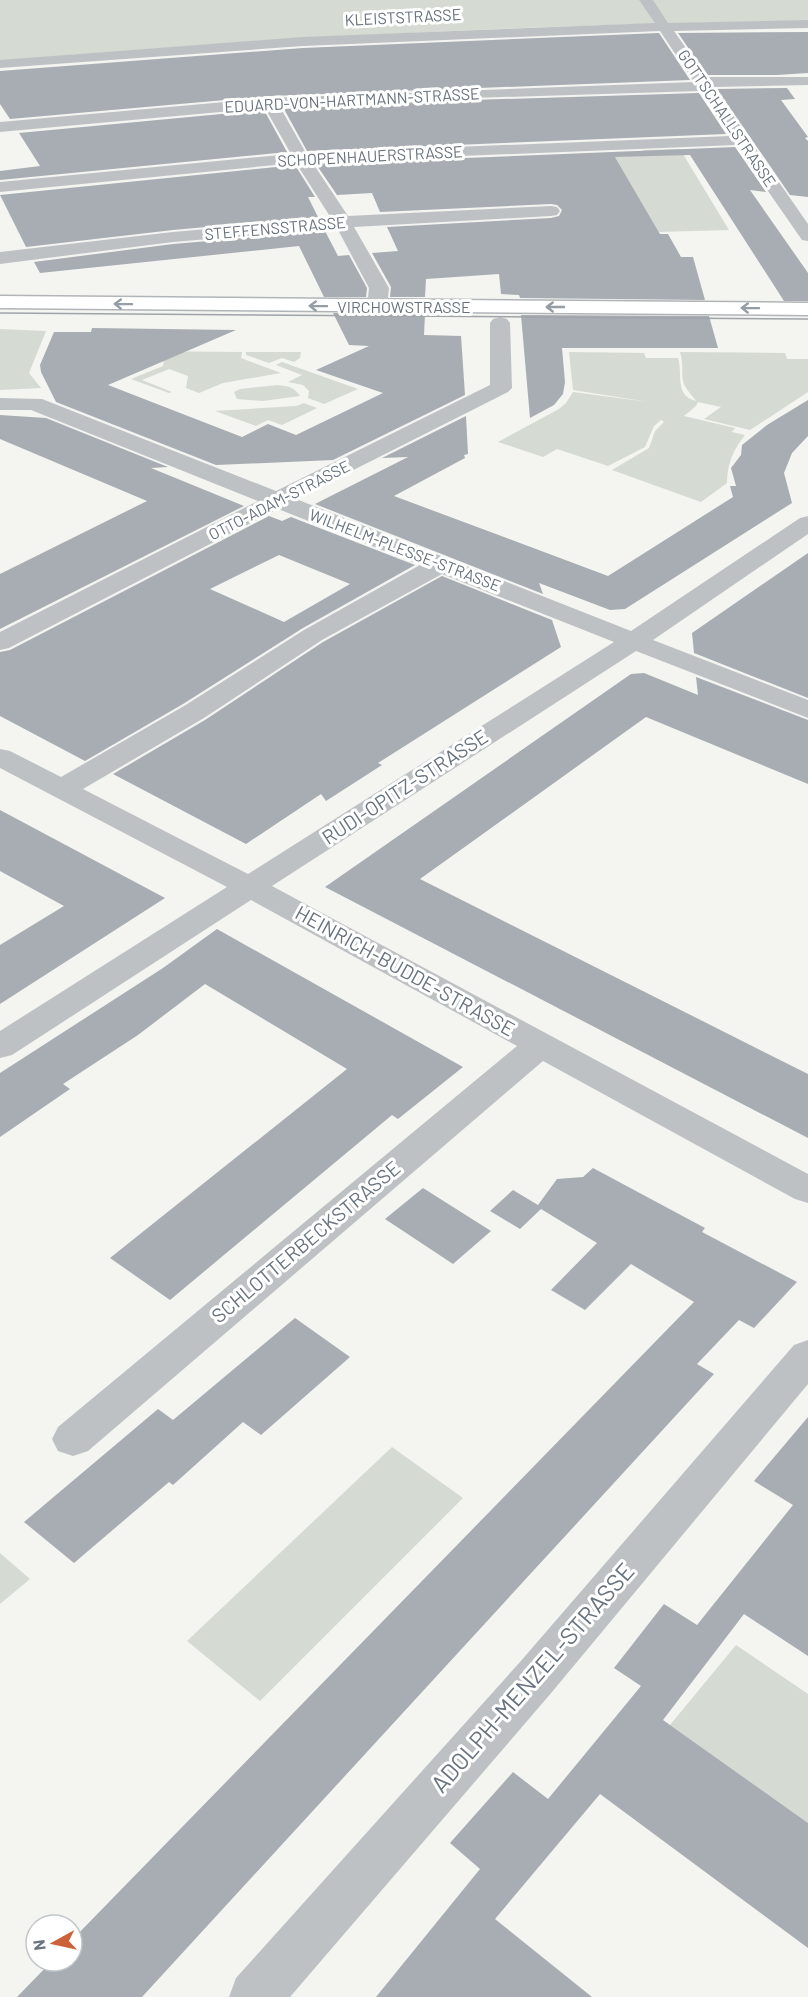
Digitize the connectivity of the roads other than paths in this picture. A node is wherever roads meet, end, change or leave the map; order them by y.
1 (646, 0) edge
2 (808, 24) edge
3 (664, 26) junction
4 (0, 64) edge
5 (808, 81) edge
6 (705, 84) junction
7 (270, 103) junction
8 (0, 127) edge
9 (741, 140) junction
10 (301, 159) junction
11 (0, 187) edge
12 (782, 200) junction
13 (808, 203) edge
14 (551, 211) dead end
15 (343, 222) junction
16 (808, 236) edge
17 (0, 258) edge
18 (0, 302) edge
19 (377, 307) junction
20 (808, 309) edge
21 (0, 320) edge
22 (500, 323) junction
23 (808, 325) edge
24 (0, 404) edge
25 (279, 501) junction
26 (808, 523) edge
27 (441, 564) junction
28 (634, 640) junction
29 (0, 642) edge
30 (808, 710) edge
31 (0, 757) edge
32 (62, 789) junction
33 (250, 887) junction
34 (540, 1045) junction
35 (0, 1047) edge
36 (808, 1190) edge
37 (808, 1356) edge
38 (73, 1439) dead end
39 (255, 1997) edge

1 - 3 street, GOTTSCHALLSTRASSE
2 - 3 street, KLEISTSTRASSE
3 - 4 street, KLEISTSTRASSE
3 - 6 street, GOTTSCHALLSTRASSE
5 - 6 street, EDUARD-VON-HARTMANN-STRASSE
6 - 7 street, EDUARD-VON-HARTMANN-STRASSE
6 - 9 street, GOTTSCHALLSTRASSE
7 - 8 street, EDUARD-VON-HARTMANN-STRASSE
7 - 10 street
9 - 10 street, SCHOPENHAUERSTRASSE
9 - 12 street, GOTTSCHALLSTRASSE
10 - 11 street, SCHOPENHAUERSTRASSE
10 - 15 street
12 - 13 street
12 - 16 street, GOTTSCHALLSTRASSE
14 - 15 street, STEFFENSSTRASSE
15 - 17 street, STEFFENSSTRASSE
15 - 19 street
19 -> 18 main road, VIRCHOWSTRASSE
20 -> 19 main road, VIRCHOWSTRASSE
21 - 22 main road, VIRCHOWSTRASSE
22 - 23 main road, VIRCHOWSTRASSE
22 - 25 street, OTTO-ADAM-STRASSE
24 - 25 street, WILHELM-PLESSE-STRASSE
25 - 27 street, WILHELM-PLESSE-STRASSE
25 - 29 street, OTTO-ADAM-STRASSE
26 - 28 street, RUDI-OPITZ-STRASSE
27 - 28 street, WILHELM-PLESSE-STRASSE
27 - 32 street
28 - 30 street, WILHELM-PLESSE-STRASSE
28 - 33 street, RUDI-OPITZ-STRASSE
31 - 32 street, HEINRICH-BUDDE-STRASSE
32 - 33 street, HEINRICH-BUDDE-STRASSE
33 - 34 street, HEINRICH-BUDDE-STRASSE
33 - 35 street, RUDI-OPITZ-STRASSE
34 - 36 street, HEINRICH-BUDDE-STRASSE
34 - 38 street, SCHLOTTERBECKSTRASSE
37 - 39 street, ADOLPH-MENZEL-STRASSE

